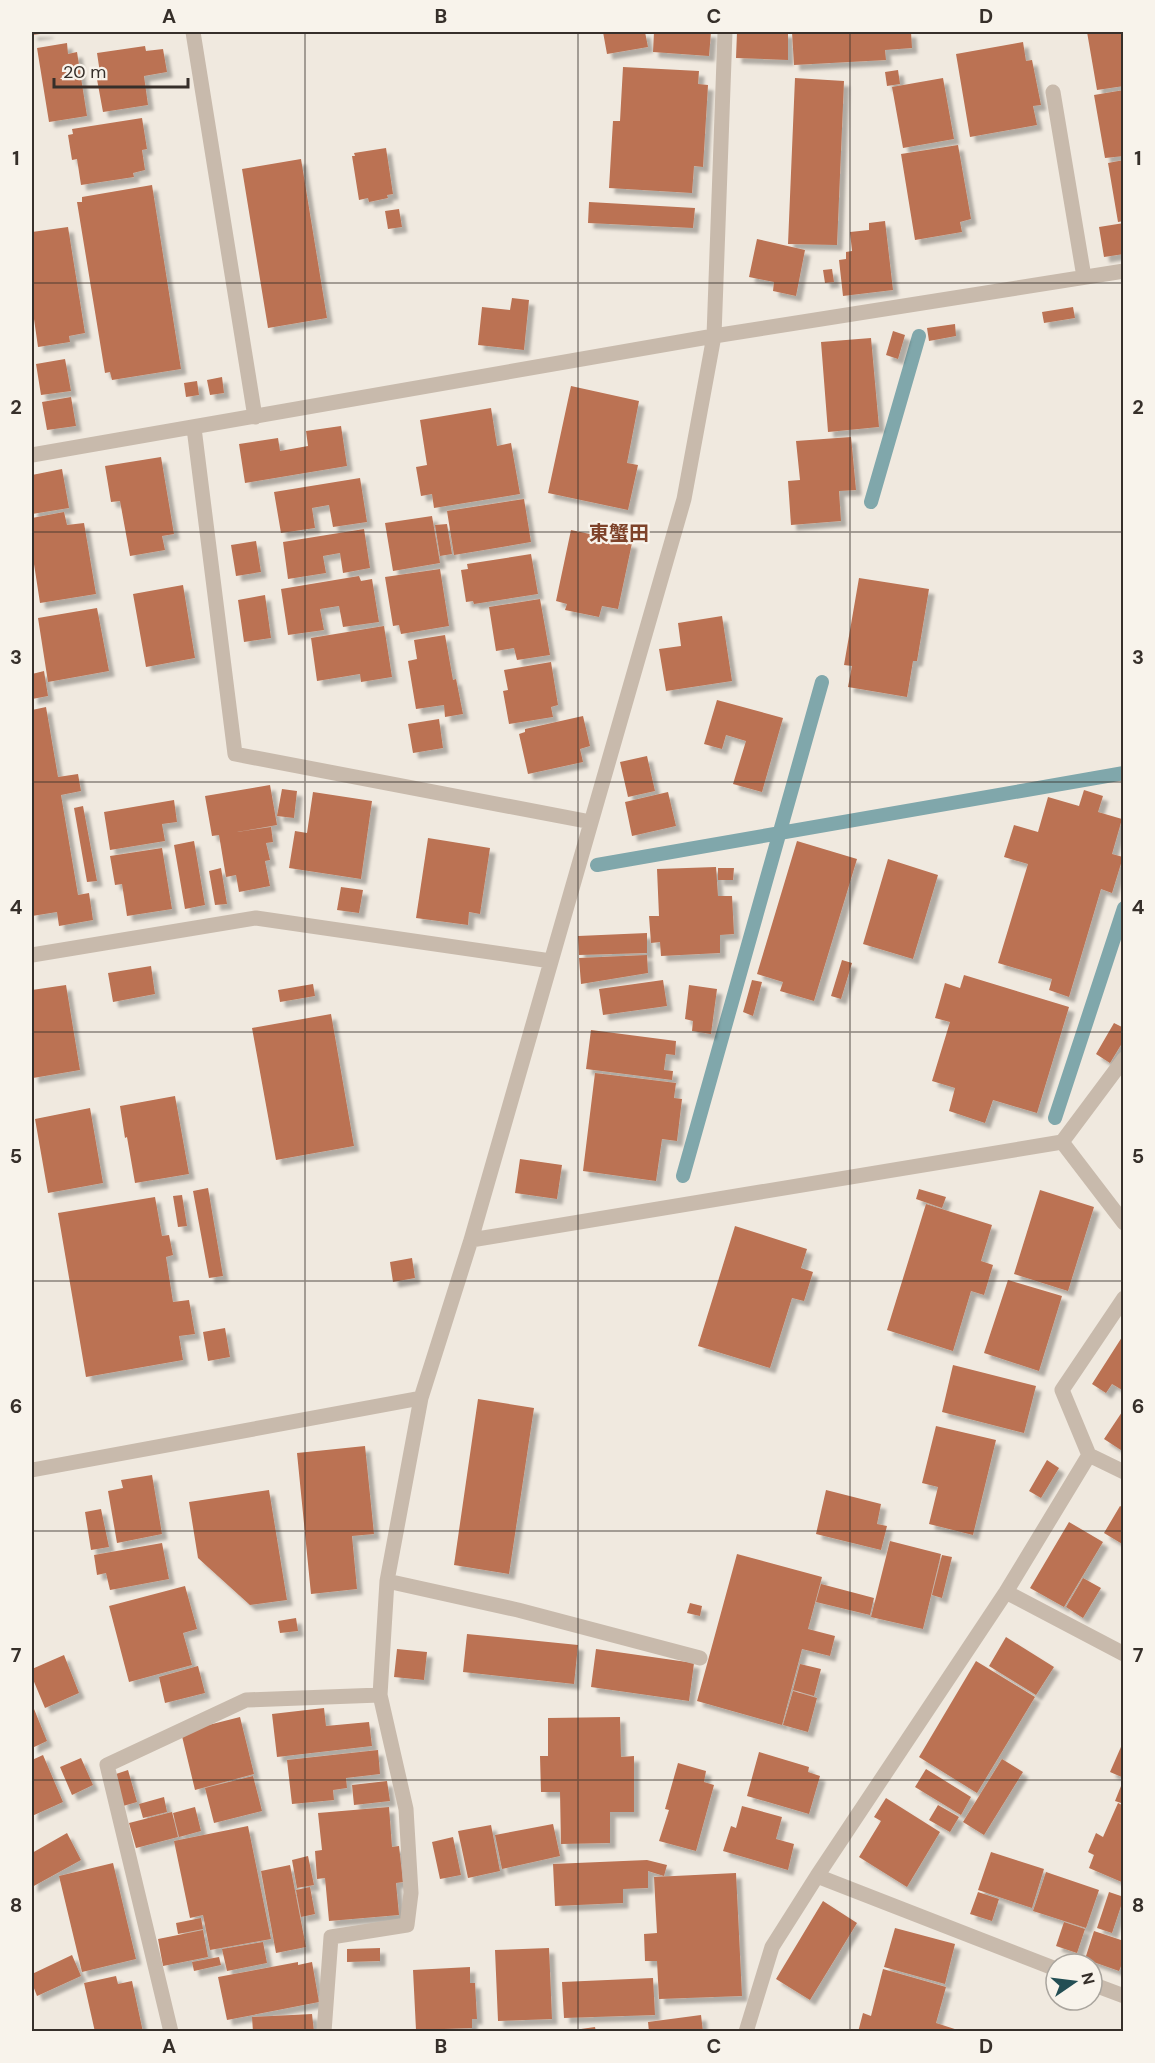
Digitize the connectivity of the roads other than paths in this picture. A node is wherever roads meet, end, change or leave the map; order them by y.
1 (193, 32) edge
2 (725, 32) edge
3 (1053, 92) dead end
4 (1124, 271) edge
5 (1084, 277) junction
6 (714, 336) junction
7 (255, 417) junction
8 (194, 428) junction
9 (32, 455) edge
10 (591, 822) junction
11 (32, 955) edge
12 (551, 961) junction
13 (1124, 1059) edge
14 (1062, 1142) junction
15 (1124, 1223) edge
16 (471, 1240) junction
17 (1124, 1298) edge
18 (421, 1398) junction
19 (1089, 1455) junction
20 (32, 1470) edge
21 (1124, 1472) edge
22 (387, 1581) junction
23 (1006, 1592) junction
24 (1124, 1654) edge
25 (700, 1658) dead end
26 (380, 1695) junction
27 (817, 1876) junction
28 (1044, 1965) edge
29 (1104, 1988) edge
30 (1124, 1996) edge
31 (171, 2031) edge
32 (324, 2031) edge
33 (746, 2031) edge

1 - 7 street
2 - 6 street
3 - 5 street
4 - 5 street
5 - 6 street
6 - 7 street
6 - 10 street
7 - 8 street
8 - 9 street
8 - 10 street
10 - 12 street
11 - 12 street
12 - 16 street
13 - 14 street
14 - 15 street
14 - 16 street
16 - 18 street
17 - 19 street
18 - 20 street
18 - 22 street
19 - 21 street
19 - 23 street
22 - 25 street
22 - 26 street
23 - 24 street
23 - 27 street
26 - 31 street
26 - 32 street
27 - 28 street
27 - 33 street
29 - 30 street

